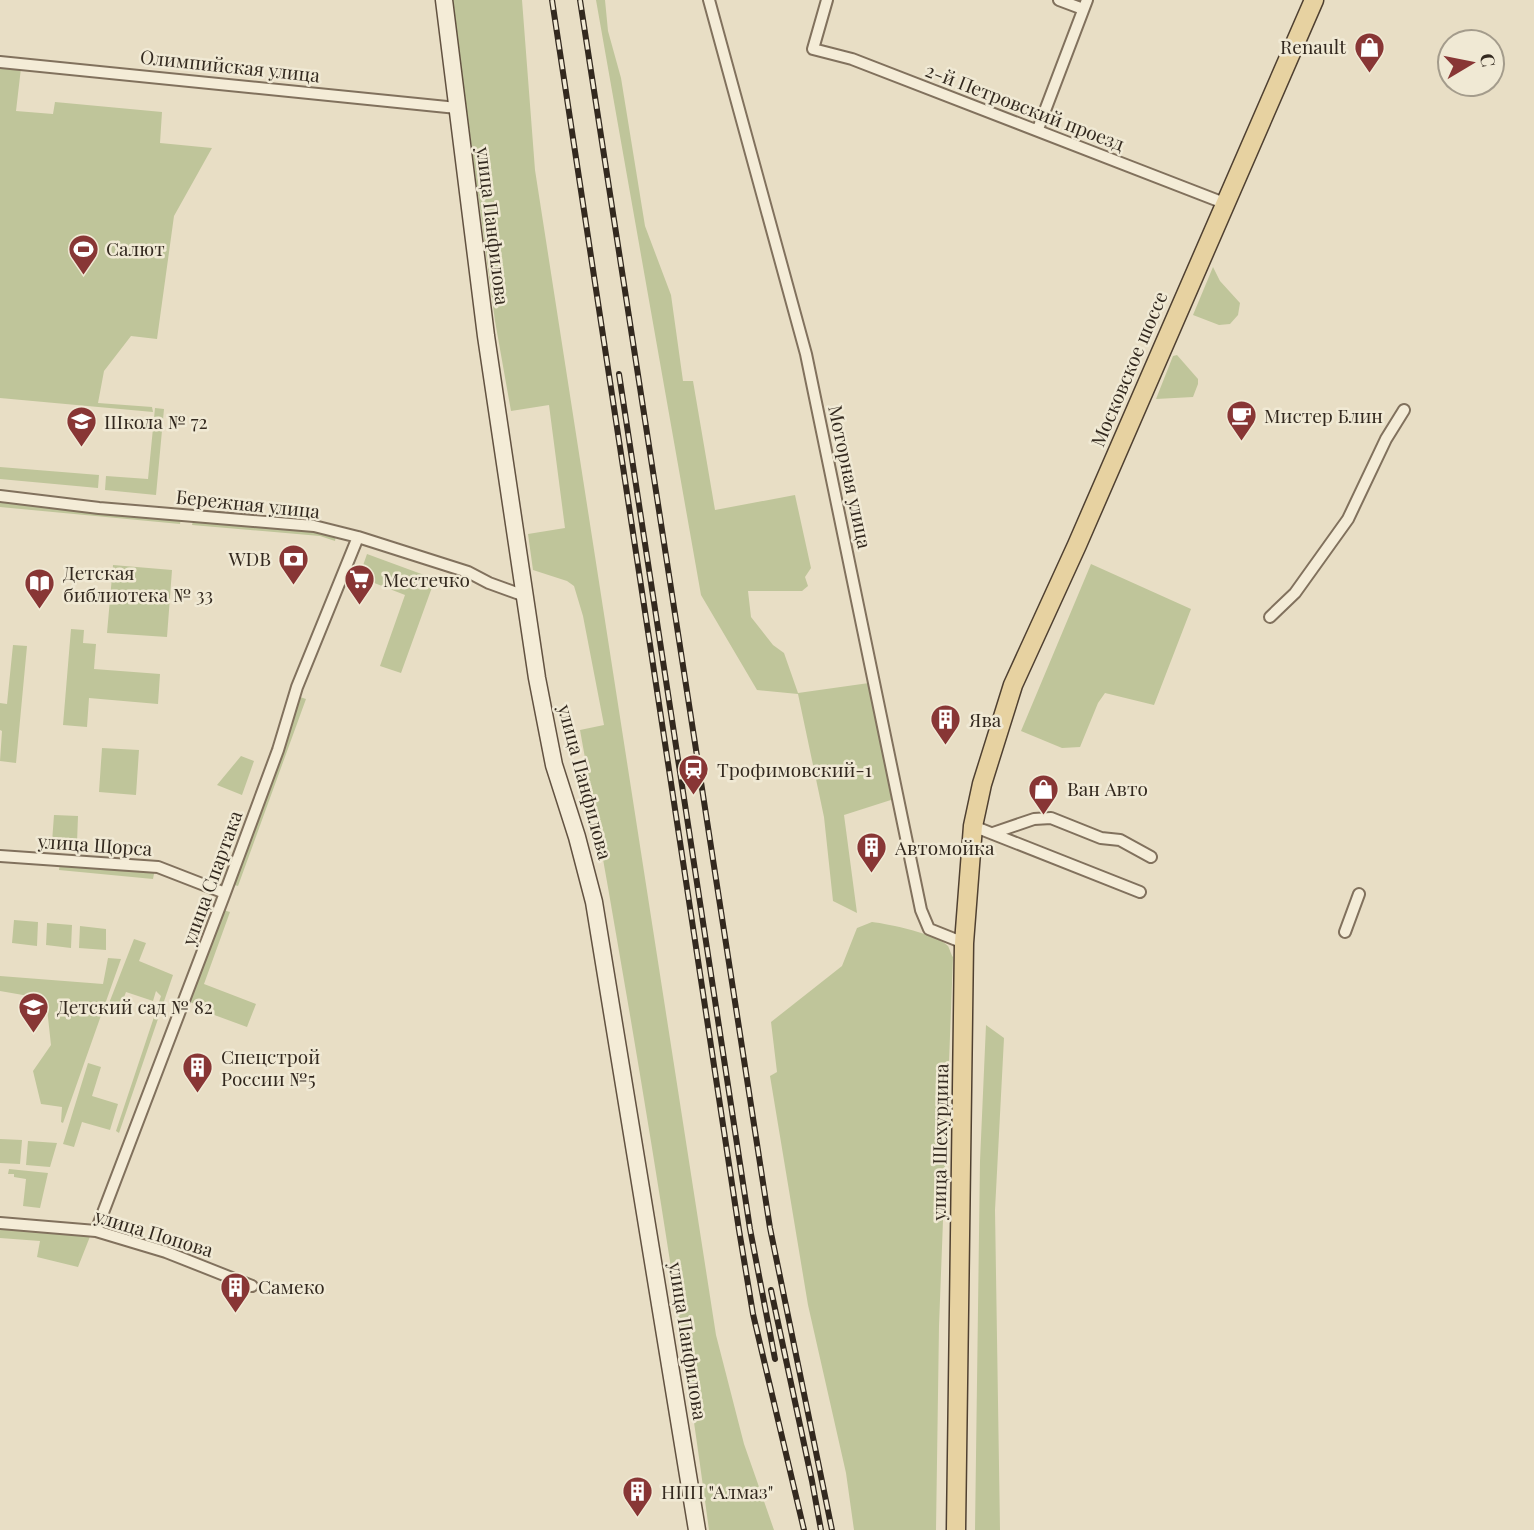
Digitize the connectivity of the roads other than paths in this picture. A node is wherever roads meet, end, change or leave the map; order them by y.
1 (444, 0) edge
2 (709, 0) edge
3 (827, 0) edge
4 (1059, 0) edge
5 (1314, 0) edge
6 (1085, 5) edge
7 (0, 62) edge
8 (457, 108) junction
9 (1038, 130) junction
10 (1224, 203) junction
11 (1404, 410) dead end
12 (0, 496) edge
13 (358, 537) junction
14 (524, 596) junction
15 (1270, 617) dead end
16 (990, 757) joint
17 (973, 826) junction
18 (993, 833) junction
19 (0, 856) edge
20 (1151, 857) dead end
21 (1140, 892) dead end
22 (225, 893) junction
23 (1359, 894) dead end
24 (1345, 932) dead end
25 (964, 943) junction
26 (0, 1223) edge
27 (96, 1231) junction
28 (252, 1286) dead end
29 (697, 1530) edge
30 (956, 1530) edge

1 - 8 main road, улица Панфилова
2 - 25 street, Моторная улица
3 - 9 street, 2-й Петровский проезд
4 - 6 street
5 - 10 main road, Московское шоссе
6 - 9 street
7 - 8 street, Олимпийская улица
8 - 14 main road, улица Панфилова
9 - 10 street, 2-й Петровский проезд
10 - 16 main road, Московское шоссе
11 - 15 street
12 - 13 street, Бережная улица
13 - 14 street, Бережная улица
13 - 22 street, улица Спартака
14 - 29 main road, улица Панфилова
16 - 17 main road, улица Шехурдина
17 - 18 street
17 - 25 main road, улица Шехурдина
18 - 20 street
18 - 21 street
19 - 22 street, улица Щорса
22 - 27 street, улица Спартака
23 - 24 street
25 - 30 main road, улица Шехурдина
26 - 27 street, улица Попова
27 - 28 street, улица Попова

